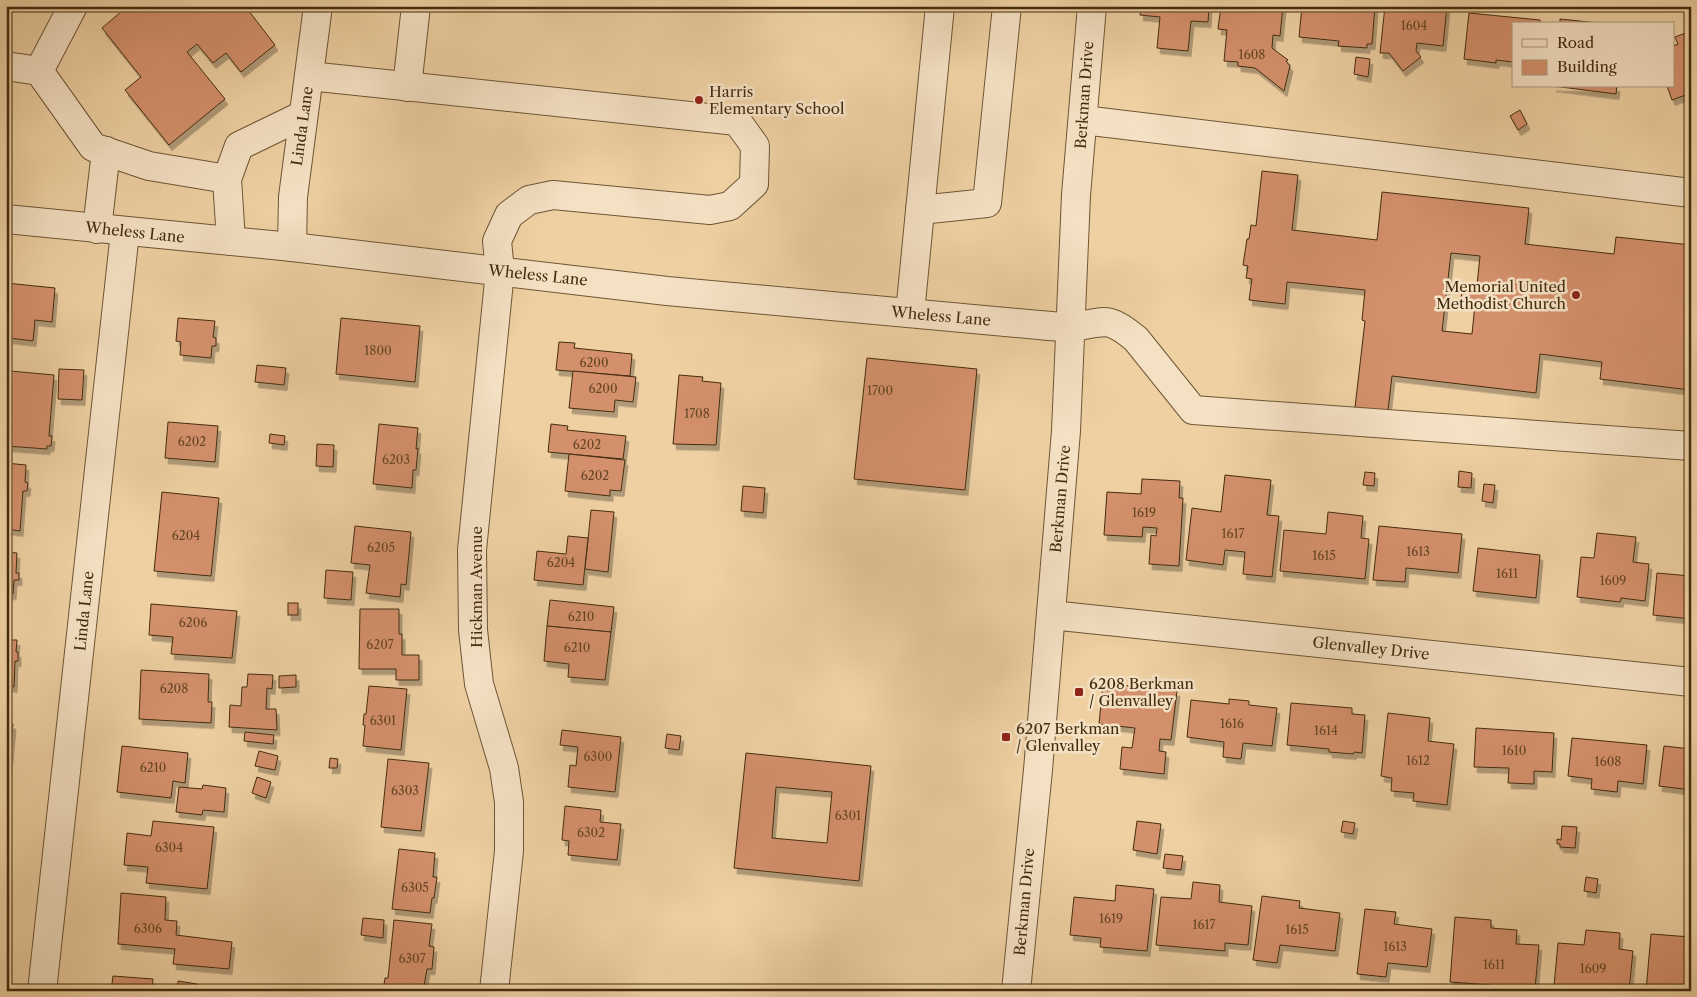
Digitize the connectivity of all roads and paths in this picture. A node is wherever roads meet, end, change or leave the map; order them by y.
1 (73, 6) edge
2 (318, 6) edge
3 (416, 6) edge
4 (940, 6) edge
5 (1007, 6) edge
6 (1092, 6) edge
7 (6, 66) edge
8 (39, 71) junction
9 (309, 76) junction
10 (407, 87) junction
11 (304, 115) junction
12 (1082, 120) junction
13 (106, 151) junction
14 (227, 179) junction
15 (1691, 193) edge
16 (920, 210) junction
17 (6, 219) edge
18 (96, 229) junction
19 (126, 232) junction
20 (232, 241) junction
21 (292, 247) junction
22 (500, 270) junction
23 (910, 313) junction
24 (1070, 327) junction
25 (1691, 446) edge
26 (1051, 615) junction
27 (1691, 682) edge
28 (42, 991) edge
29 (494, 991) edge
30 (1016, 991) edge

1 - 8 street
2 - 9 street, Linda Lane
3 - 10 street
4 - 16 street
5 - 16 street
6 - 12 street, Berkman Drive
7 - 8 street
8 - 13 street
9 - 10 street, Hickman Avenue
9 - 11 street, Linda Lane
10 - 22 street, Hickman Avenue
11 - 14 street
11 - 21 street, Linda Lane
12 - 15 street
12 - 24 street, Berkman Drive
13 - 14 street
13 - 18 street
14 - 20 street
16 - 23 street
17 - 18 street, Wheless Lane
18 - 19 street, Wheless Lane
19 - 20 street, Wheless Lane
19 - 28 street, Linda Lane
20 - 21 street, Wheless Lane
21 - 22 street, Wheless Lane
22 - 23 street, Wheless Lane
22 - 29 street, Hickman Avenue
23 - 24 street, Wheless Lane
24 - 25 street, Wheless Lane
24 - 26 street, Berkman Drive
26 - 27 street, Glenvalley Drive
26 - 30 street, Berkman Drive

